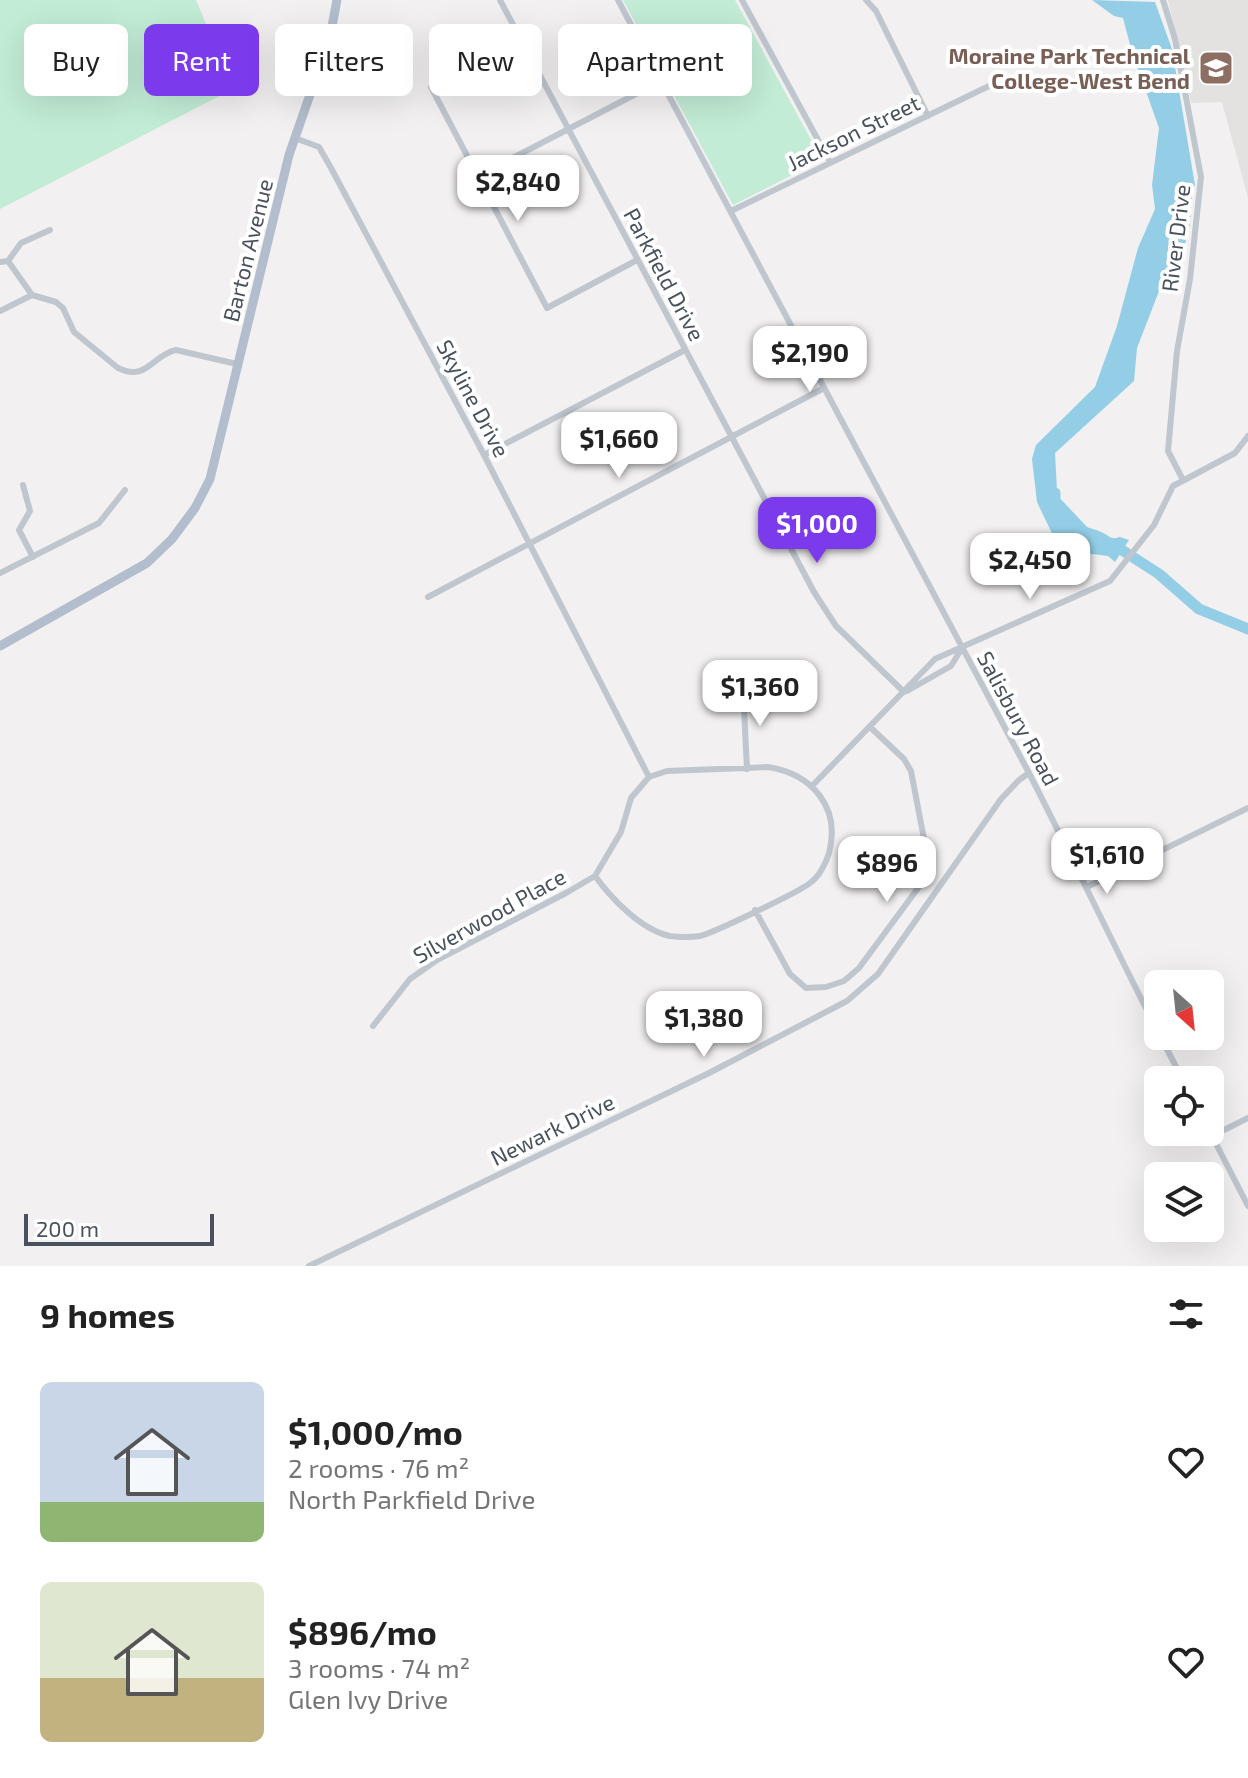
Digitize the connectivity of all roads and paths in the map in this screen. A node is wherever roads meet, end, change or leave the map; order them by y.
1 (337, 0) edge
2 (500, 0) edge
3 (618, 0) edge
4 (742, 0) edge
5 (866, 0) edge
6 (1163, 0) edge
7 (631, 24) edge
8 (991, 85) dead end
9 (436, 96) edge
10 (631, 96) edge
11 (669, 96) edge
12 (928, 116) junction
13 (568, 128) junction
14 (295, 138) junction
15 (830, 162) junction
16 (476, 177) junction
17 (731, 211) junction
18 (50, 230) dead end
19 (637, 260) junction
20 (4, 261) edge
21 (32, 295) junction
22 (0, 311) edge
23 (685, 350) junction
24 (237, 364) junction
25 (824, 388) junction
26 (1248, 436) edge
27 (732, 438) junction
28 (484, 455) junction
29 (1183, 480) junction
30 (23, 485) dead end
31 (125, 490) dead end
32 (528, 544) junction
33 (33, 557) junction
34 (0, 573) edge
35 (428, 597) dead end
36 (0, 646) edge
37 (962, 648) junction
38 (743, 689) dead end
39 (904, 692) junction
40 (870, 727) junction
41 (747, 769) junction
42 (1029, 773) junction
43 (649, 777) junction
44 (812, 786) junction
45 (1248, 808) edge
46 (595, 876) junction
47 (1087, 887) junction
48 (755, 910) junction
49 (1144, 1005) edge
50 (373, 1026) dead end
51 (1248, 1118) edge
52 (1224, 1128) edge
53 (1217, 1146) edge
54 (1248, 1206) edge
55 (309, 1266) edge

1 - 14 main road, Barton Avenue
2 - 13 street, Parkfield Drive
3 - 7 street, Salisbury Road
4 - 15 street
5 - 12 street
6 - 29 street, River Drive
8 - 12 street, Jackson Street
9 - 16 street
10 - 13 street
11 - 17 street, Salisbury Road
12 - 15 street, Jackson Street
13 - 16 street
13 - 19 street, Parkfield Drive
14 - 24 main road, Barton Avenue
14 - 28 street, Skyline Drive
15 - 17 street, Jackson Street
16 - 19 street
17 - 25 street, Salisbury Road
18 - 20 street
19 - 23 street, Parkfield Drive
20 - 21 street
21 - 22 street
21 - 24 street
23 - 27 street, Parkfield Drive
23 - 28 street
24 - 36 main road, Barton Avenue
25 - 27 street
25 - 37 street, Salisbury Road
26 - 29 street
27 - 32 street
27 - 39 street, Parkfield Drive
28 - 32 street, Skyline Drive
29 - 37 street
30 - 33 street
31 - 33 street
32 - 35 street
32 - 43 street, Skyline Drive
33 - 34 street
37 - 39 street
37 - 39 street
37 - 42 street, Salisbury Road
38 - 41 street
39 - 40 street
40 - 44 street
40 - 48 street
41 - 43 street
41 - 44 street
42 - 47 street, Salisbury Road
42 - 55 street, Newark Drive
43 - 46 street
44 - 48 street
45 - 47 street
46 - 48 street
46 - 50 street, Silverwood Place
47 - 49 street, Salisbury Road
51 - 52 street
53 - 54 street

